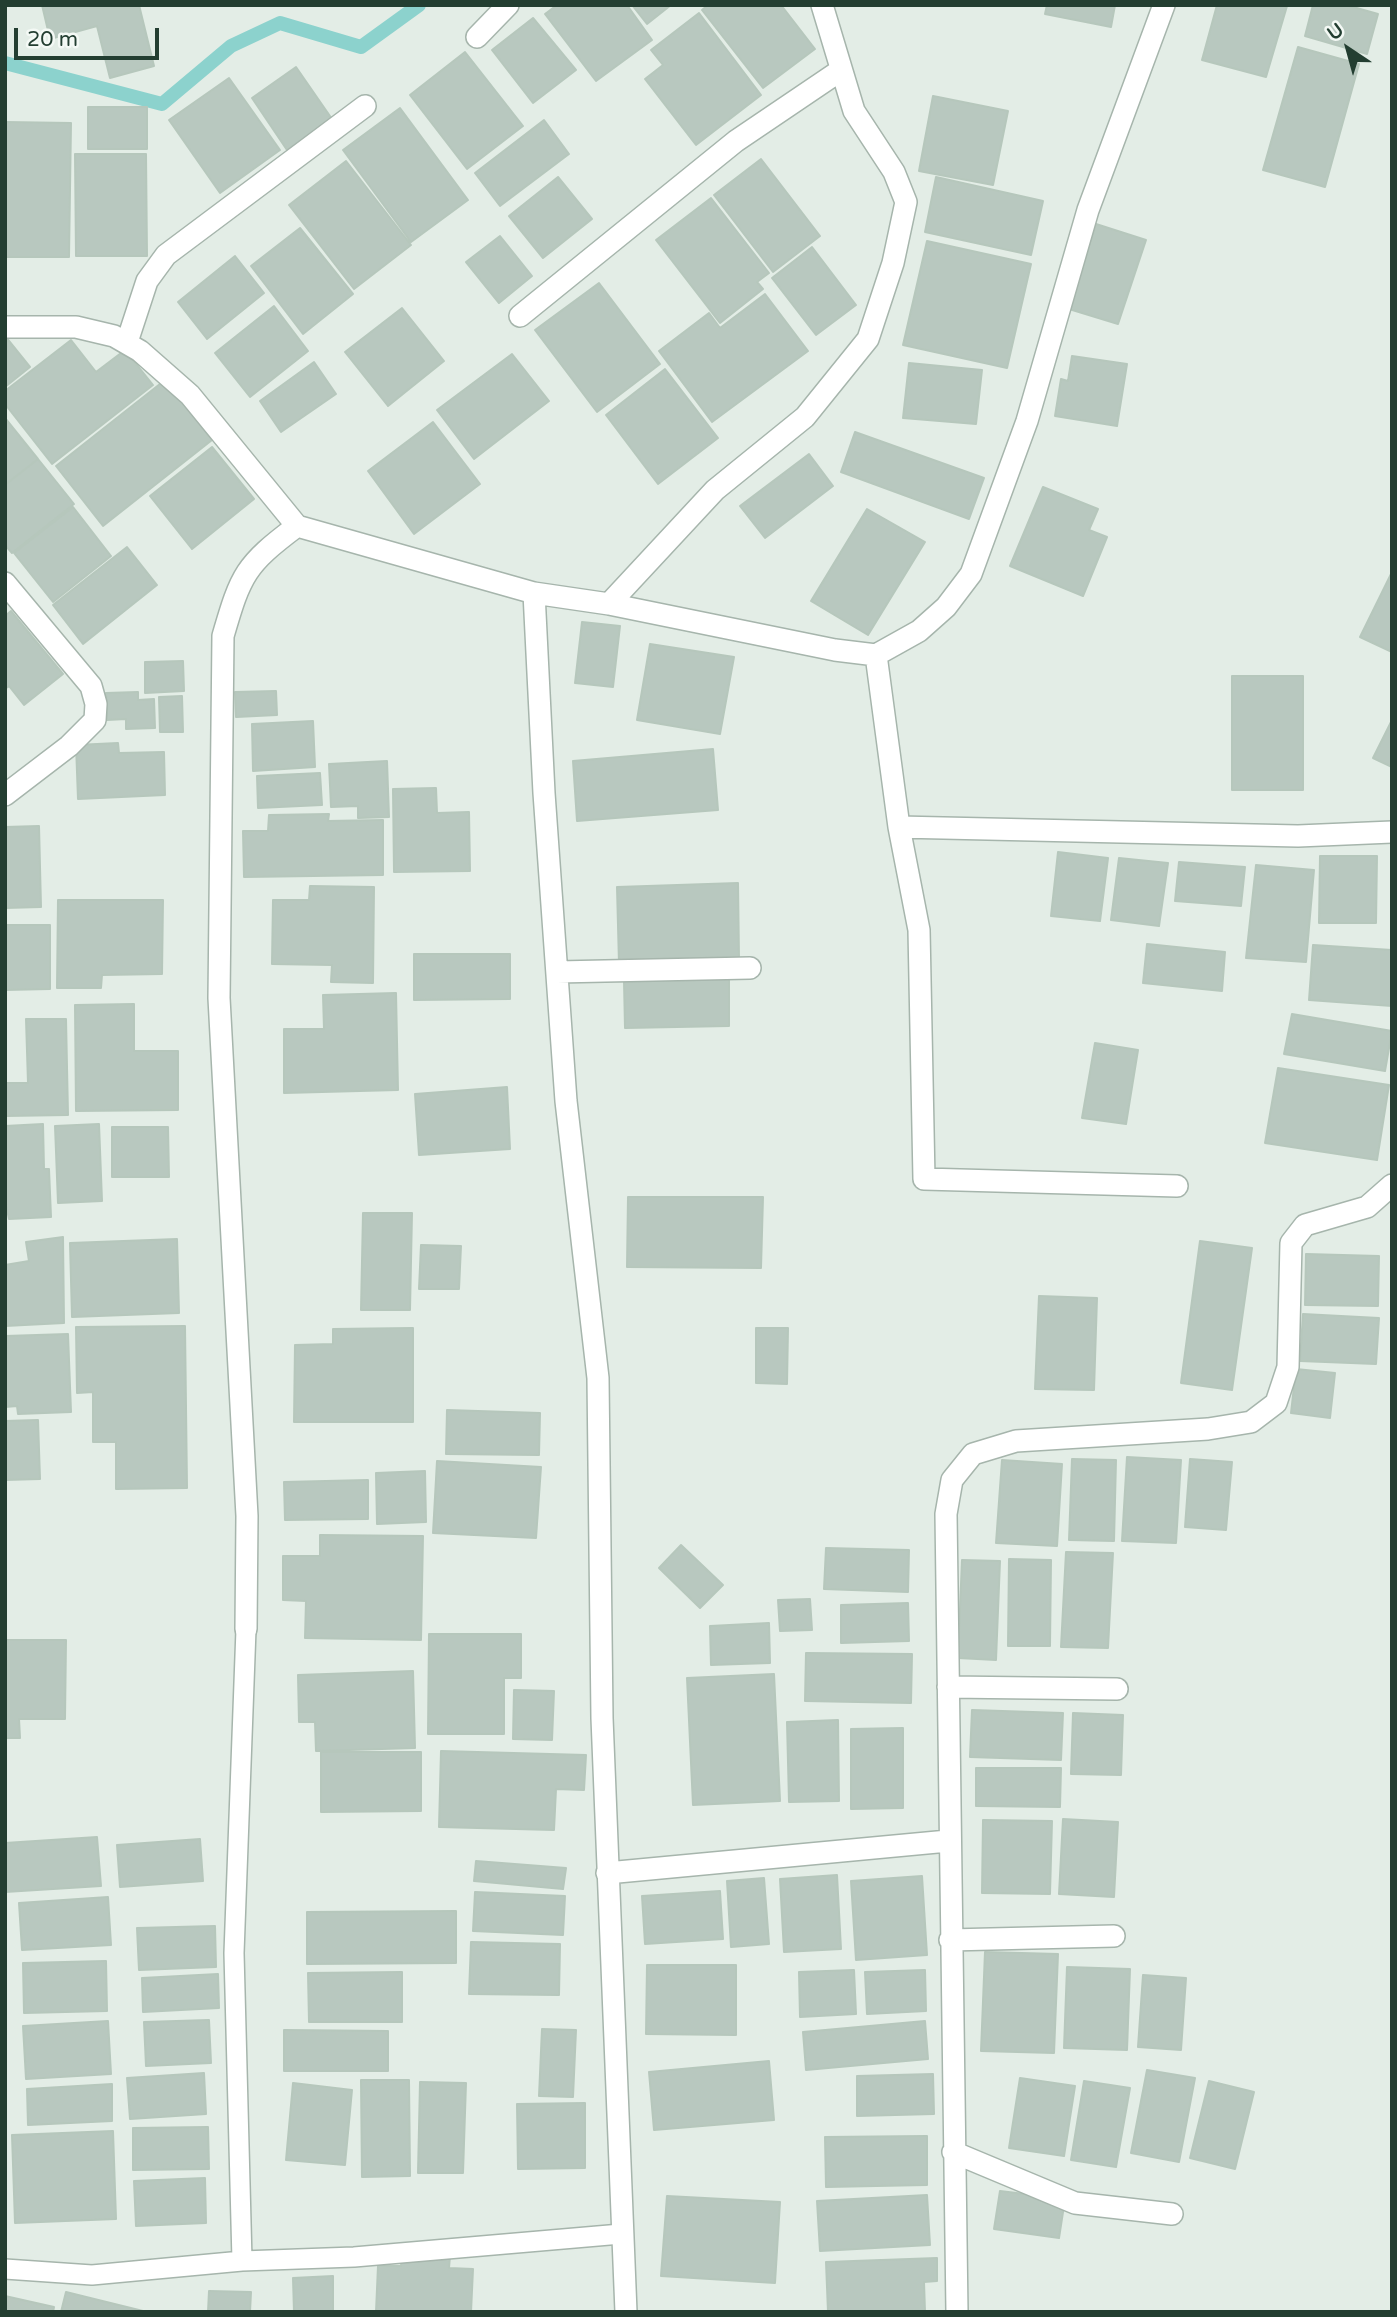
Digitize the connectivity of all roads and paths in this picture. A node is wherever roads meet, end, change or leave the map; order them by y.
1 (508, 5) edge
2 (822, 5) edge
3 (1164, 5) edge
4 (477, 37) dead end
5 (841, 70) junction
6 (365, 106) dead end
7 (520, 316) dead end
8 (5, 327) edge
9 (127, 342) junction
10 (297, 526) junction
11 (5, 583) edge
12 (534, 593) junction
13 (609, 604) junction
14 (876, 655) junction
15 (5, 795) edge
16 (899, 827) junction
17 (1392, 832) edge
18 (750, 968) dead end
19 (557, 972) junction
20 (1392, 1185) edge
21 (1177, 1186) dead end
22 (246, 1629) joint
23 (948, 1687) junction
24 (1117, 1689) dead end
25 (948, 1841) junction
26 (607, 1873) junction
27 (1114, 1936) dead end
28 (950, 1940) junction
29 (953, 2152) junction
30 (1172, 2214) dead end
31 (621, 2234) junction
32 (242, 2261) junction
33 (5, 2269) edge
34 (626, 2312) edge
35 (957, 2312) edge

1 - 4 street
2 - 5 street
3 - 14 street
5 - 7 street
5 - 13 street
6 - 9 street
8 - 9 street
9 - 10 street
10 - 12 street
10 - 22 street
11 - 15 street
12 - 13 street
12 - 19 street
13 - 14 street
14 - 16 street
16 - 17 street
16 - 21 street
18 - 19 street
19 - 26 street
20 - 23 street
22 - 32 lane
23 - 24 street
23 - 25 street
25 - 26 street
25 - 28 street
26 - 31 street
27 - 28 street
28 - 29 street
29 - 30 street
29 - 35 street
31 - 32 lane
31 - 34 street
32 - 33 lane

